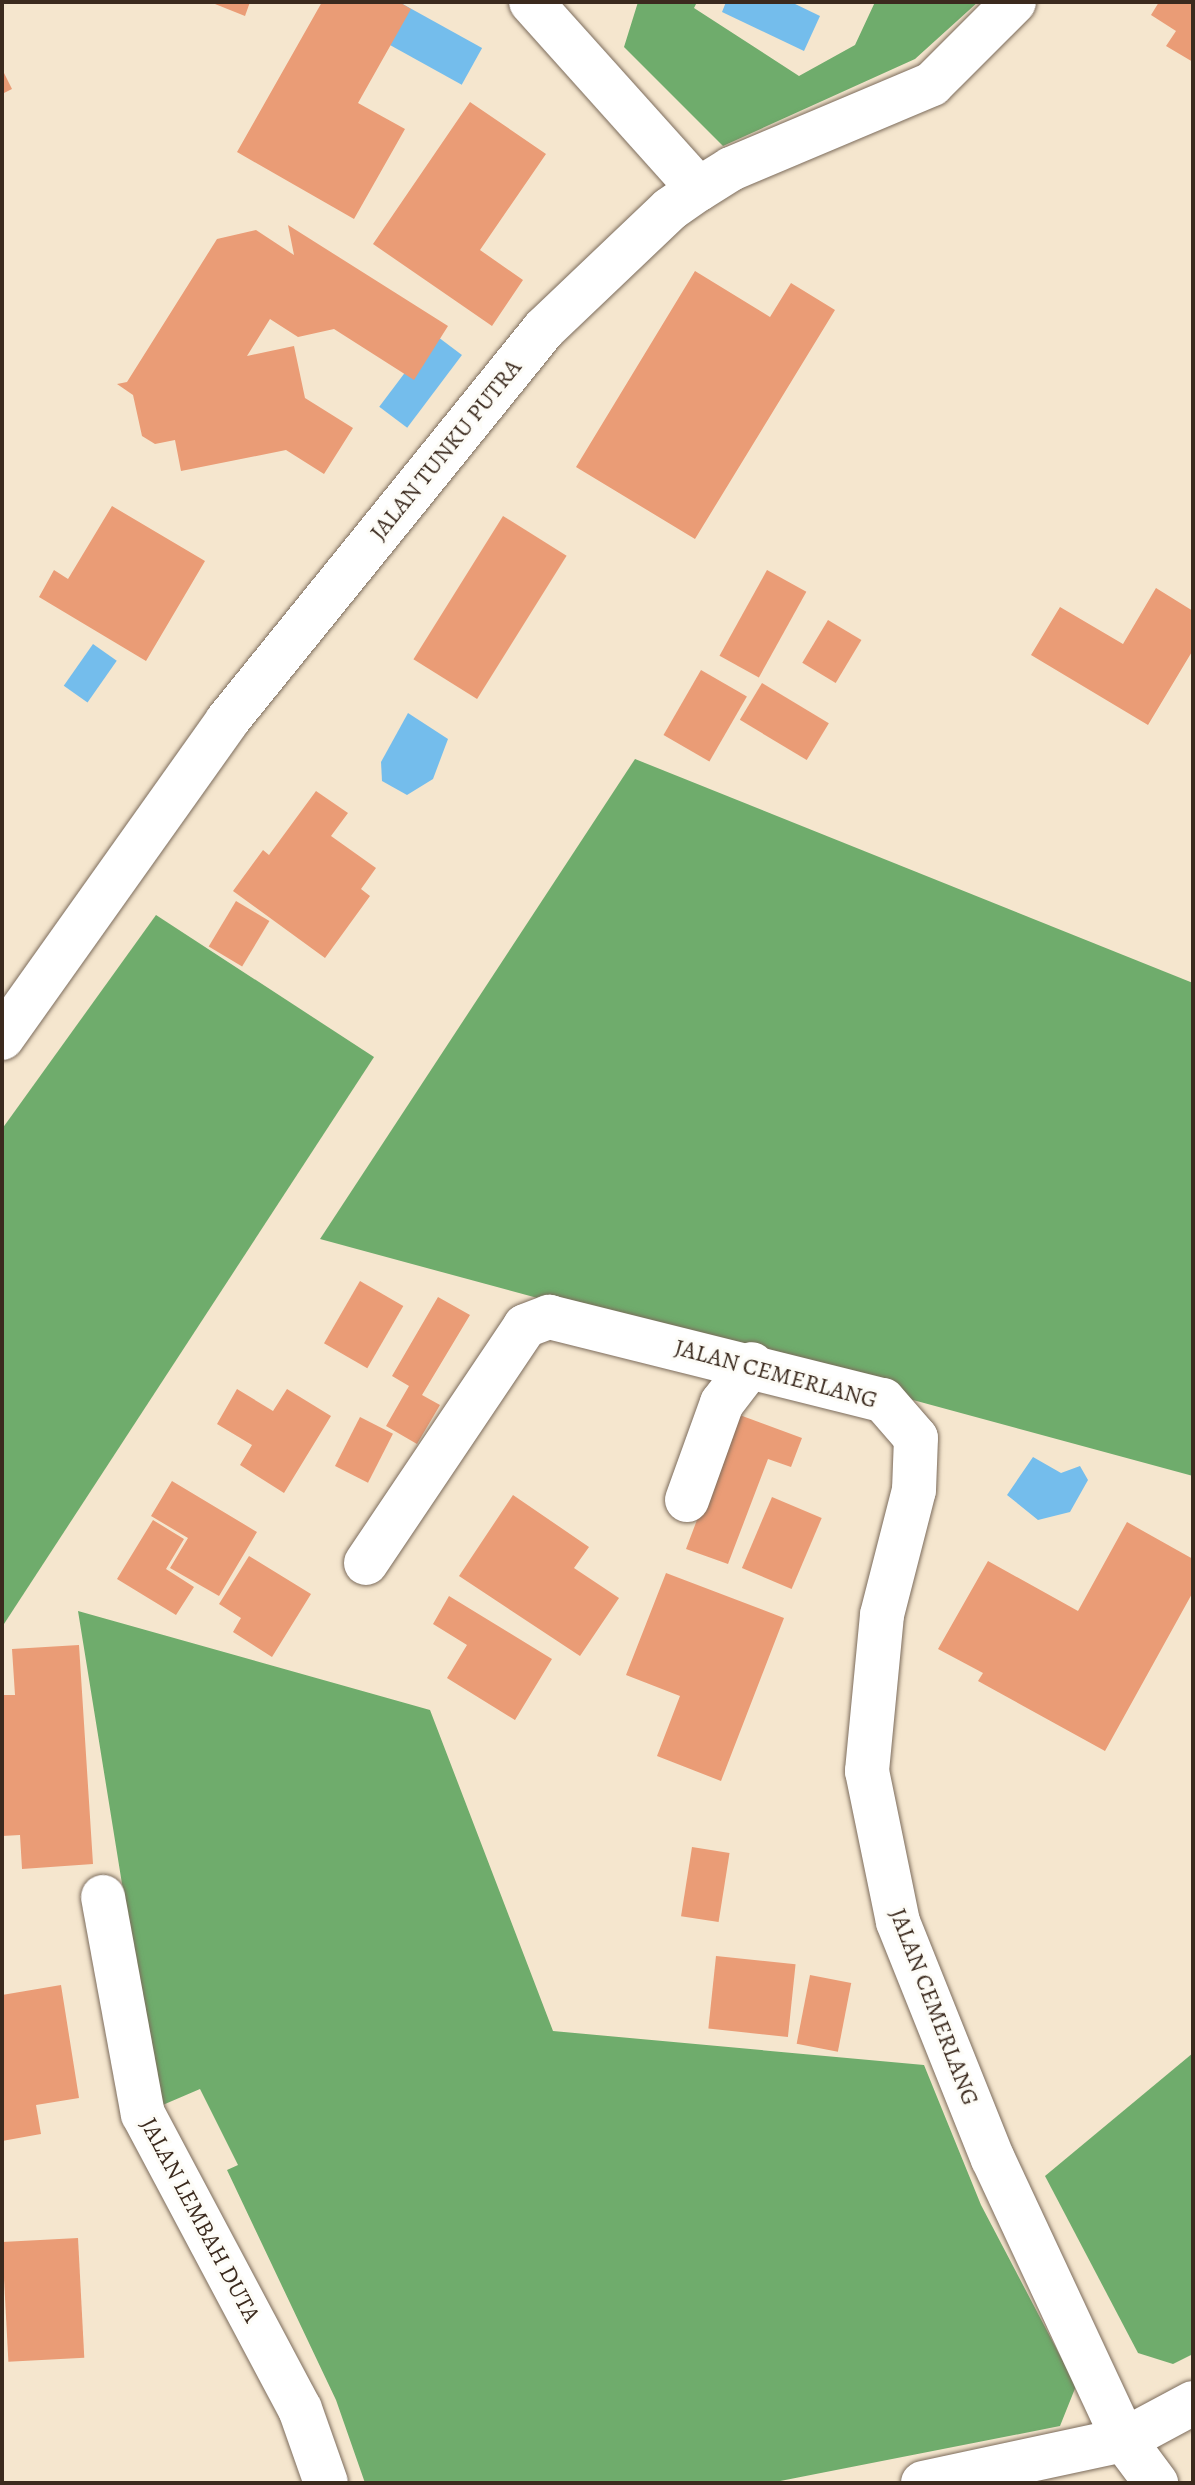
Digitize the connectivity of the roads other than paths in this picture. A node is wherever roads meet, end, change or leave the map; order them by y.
1 (531, 2) edge
2 (1014, 2) edge
3 (699, 189) junction
4 (2, 1038) edge
5 (752, 1364) junction
6 (687, 1500) dead end
7 (366, 1563) dead end
8 (103, 1897) dead end
9 (1193, 2403) edge
10 (1124, 2440) junction
11 (326, 2483) edge
12 (923, 2483) edge
13 (1156, 2483) edge

1 - 3 street
2 - 3 street, JALAN TUNKU PUTRA
3 - 4 street, JALAN TUNKU PUTRA
5 - 6 street
5 - 7 street, JALAN CEMERLANG
5 - 10 street, JALAN CEMERLANG
8 - 11 street, JALAN LEMBAH DUTA
9 - 10 street
10 - 12 street
10 - 13 street, JALAN CEMERLANG

